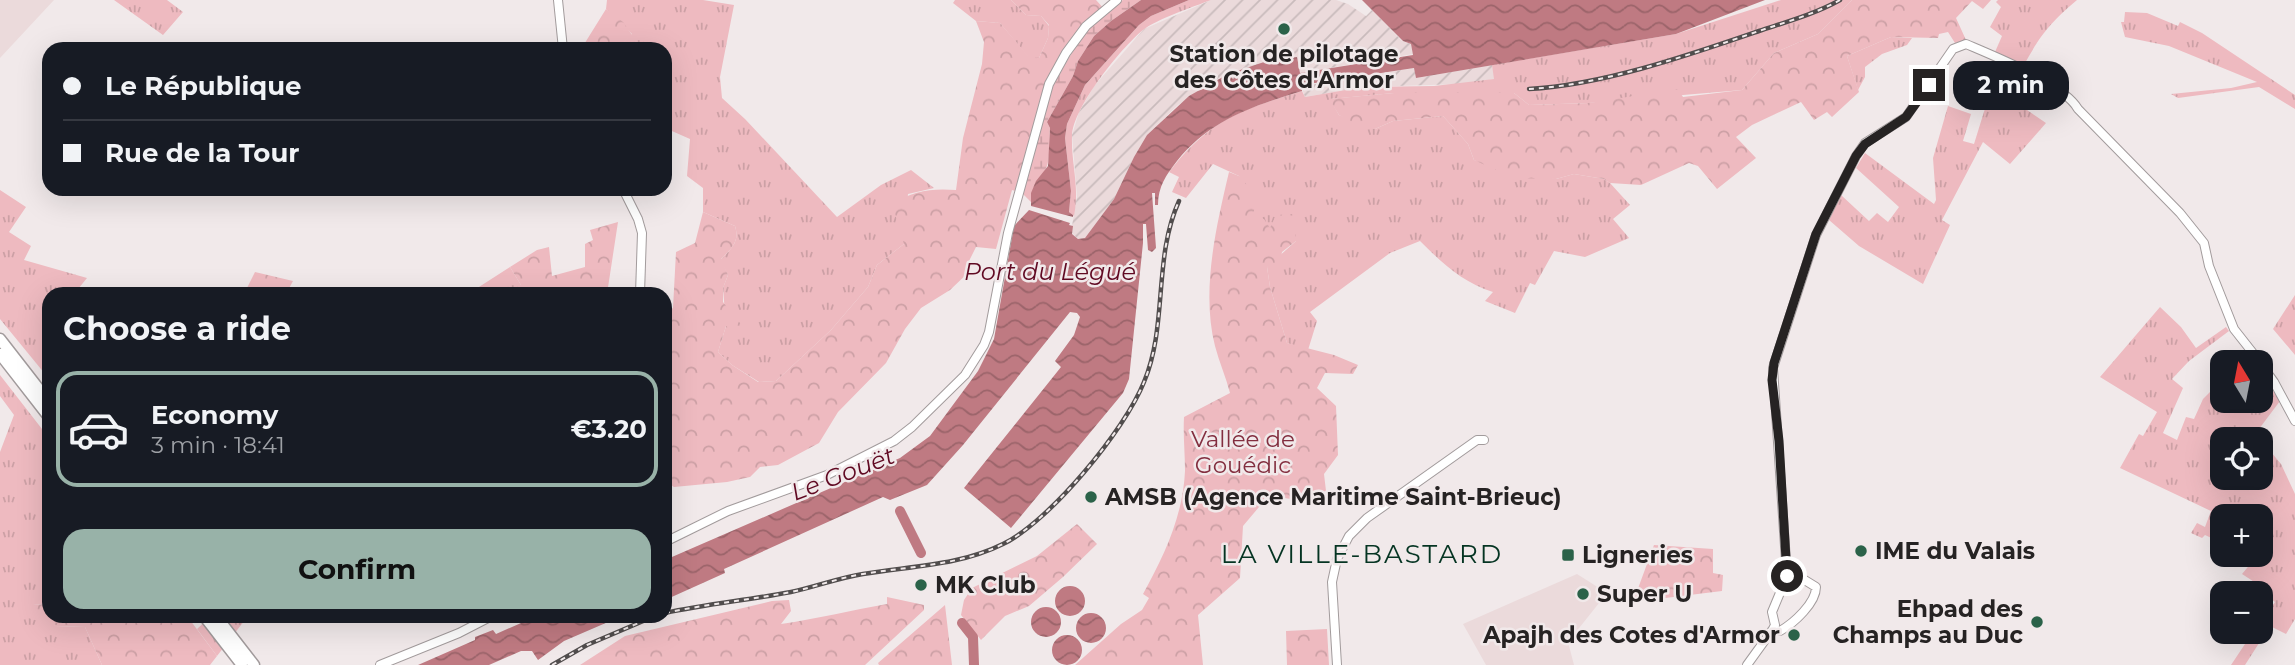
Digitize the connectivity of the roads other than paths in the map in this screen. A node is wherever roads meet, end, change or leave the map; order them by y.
1 (558, 0) edge
2 (1117, 0) edge
3 (562, 42) edge
4 (626, 196) edge
5 (641, 287) edge
6 (0, 340) edge
7 (2250, 350) edge
8 (0, 355) edge
9 (2273, 381) edge
10 (42, 393) edge
11 (42, 408) edge
12 (2295, 421) edge
13 (1484, 440) dead end
14 (672, 539) edge
15 (1787, 576) junction
16 (209, 623) edge
17 (221, 623) edge
18 (478, 623) edge
19 (1773, 629) junction
20 (242, 665) edge
21 (254, 665) edge
22 (380, 665) edge
23 (1337, 665) edge
24 (1747, 665) edge

1 - 3 street
2 - 14 street
4 - 5 street
6 - 10 highway
7 - 15 street
8 - 11 highway
9 - 12 street
13 - 23 street
15 - 19 street
15 - 19 street
16 - 20 highway
17 - 21 highway
18 - 22 street
19 - 24 street

